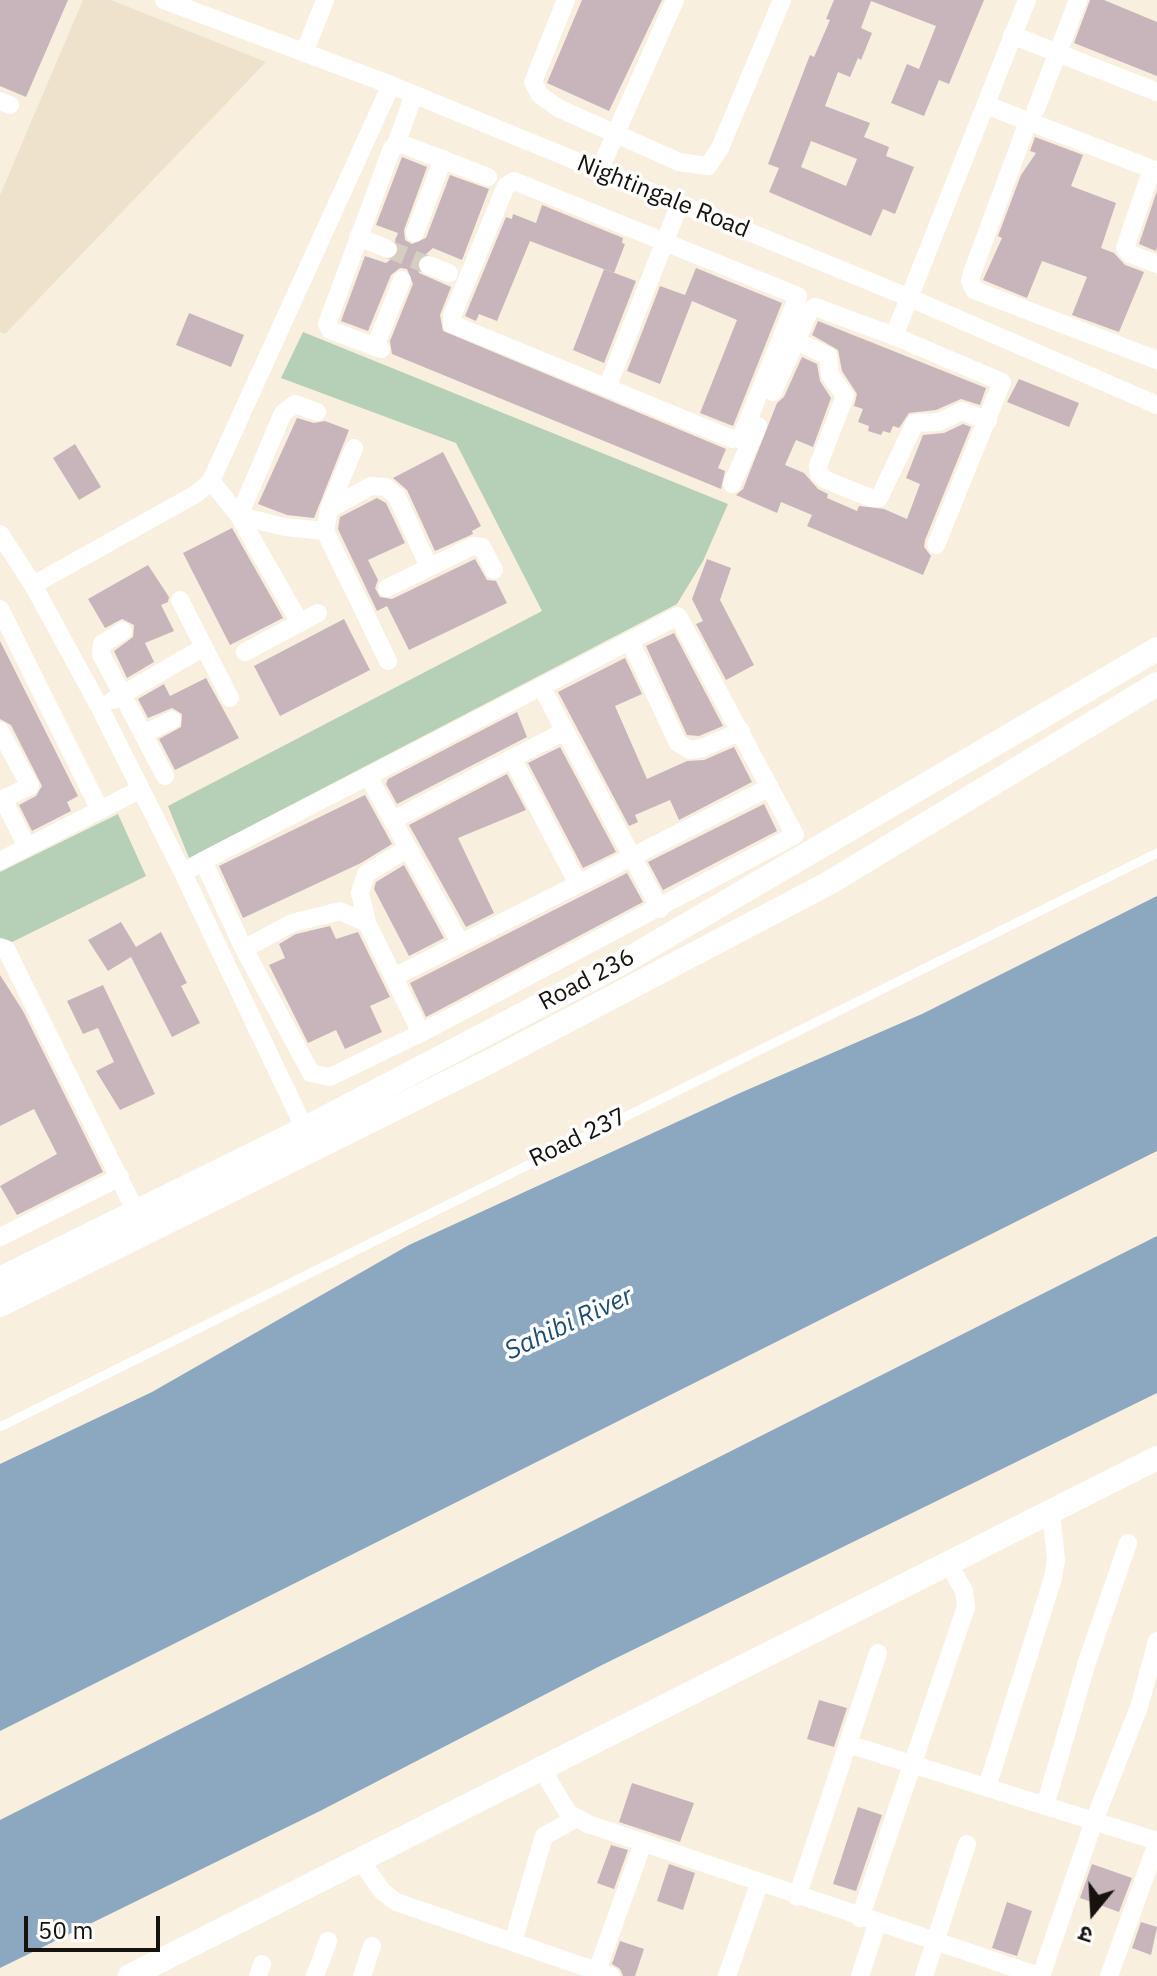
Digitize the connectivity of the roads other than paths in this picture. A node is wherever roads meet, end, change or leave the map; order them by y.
1 (164, 0) edge
2 (325, 0) edge
3 (566, 0) edge
4 (675, 0) edge
5 (782, 0) edge
6 (1027, 0) edge
7 (1078, 0) edge
8 (1012, 35) junction
9 (305, 51) junction
10 (1057, 53) junction
11 (391, 85) junction
12 (1157, 92) edge
13 (414, 95) junction
14 (986, 105) junction
15 (1032, 115) junction
16 (616, 133) junction
17 (396, 144) junction
18 (443, 159) junction
19 (1155, 170) edge
20 (599, 171) junction
21 (488, 177) dead end
22 (680, 203) junction
23 (415, 233) dead end
24 (358, 237) junction
25 (664, 242) junction
26 (388, 249) tunnel mouth
27 (1157, 264) edge
28 (428, 265) tunnel mouth
29 (449, 273) dead end
30 (402, 280) dead end
31 (910, 298) junction
32 (894, 336) junction
33 (796, 341) junction
34 (1157, 360) edge
35 (1157, 383) edge
36 (607, 388) junction
37 (1153, 404) edge
38 (317, 412) dead end
39 (988, 421) junction
40 (354, 448) dead end
41 (211, 481) junction
42 (732, 484) dead end
43 (329, 509) junction
44 (239, 516) junction
45 (325, 531) junction
46 (0, 534) edge
47 (936, 545) dead end
48 (429, 567) junction
49 (494, 570) dead end
50 (33, 585) junction
51 (387, 588) dead end
52 (180, 600) dead end
53 (0, 609) edge
54 (318, 613) dead end
55 (300, 623) junction
56 (123, 631) dead end
57 (630, 641) junction
58 (204, 647) junction
59 (1157, 649) edge
60 (245, 652) dead end
61 (388, 661) dead end
62 (1157, 684) edge
63 (542, 688) junction
64 (122, 695) junction
65 (230, 698) dead end
66 (99, 706) junction
67 (172, 720) dead end
68 (0, 731) edge
69 (565, 731) junction
70 (741, 731) junction
71 (143, 734) junction
72 (512, 758) junction
73 (165, 776) dead end
74 (368, 776) junction
75 (770, 787) junction
76 (141, 789) junction
77 (1, 800) edge
78 (100, 810) junction
79 (393, 820) junction
80 (27, 847) junction
81 (408, 848) junction
82 (1157, 853) edge
83 (631, 857) junction
84 (0, 861) edge
85 (203, 861) junction
86 (183, 873) junction
87 (578, 884) junction
88 (660, 909) junction
89 (367, 923) junction
90 (460, 942) junction
91 (0, 947) edge
92 (244, 949) junction
93 (394, 977) junction
94 (421, 1033) junction
95 (310, 1140) junction
96 (120, 1177) junction
97 (136, 1212) junction
98 (0, 1237) edge
99 (0, 1279) edge
100 (0, 1305) edge
101 (0, 1427) edge
102 (1157, 1458) edge
103 (1051, 1511) junction
104 (1128, 1543) dead end
105 (948, 1563) junction
106 (1157, 1641) edge
107 (878, 1653) dead end
108 (1151, 1691) edge
109 (848, 1744) junction
110 (913, 1764) junction
111 (542, 1769) junction
112 (987, 1787) junction
113 (1045, 1806) junction
114 (575, 1819) junction
115 (1094, 1821) junction
116 (1157, 1842) edge
117 (643, 1843) junction
118 (967, 1844) dead end
119 (361, 1861) junction
120 (759, 1884) junction
121 (797, 1897) junction
122 (869, 1921) junction
123 (328, 1941) dead end
124 (513, 1942) junction
125 (934, 1942) junction
126 (372, 1946) dead end
127 (995, 1969) edge
128 (604, 1974) edge
129 (130, 1976) edge
130 (315, 1976) edge
131 (362, 1976) edge
132 (727, 1976) edge
133 (860, 1976) edge
134 (924, 1976) edge
135 (1040, 1976) edge
136 (1109, 1976) edge

1 - 9 street, Nightingale Road
2 - 9 street
3 - 16 street
4 - 16 street
5 - 16 street
6 - 8 street
7 - 10 street
8 - 10 street
8 - 14 street
9 - 11 street, Nightingale Road
10 - 12 street
10 - 15 street
11 - 13 street, Nightingale Road
11 - 41 street
13 - 17 street
13 - 20 street, Nightingale Road
14 - 15 street
14 - 31 street
15 - 19 street
15 - 34 street
16 - 20 street
17 - 18 street
17 - 24 street
18 - 21 street
18 - 23 street
19 - 27 street
20 - 22 street, Nightingale Road
22 - 25 street
22 - 31 street, Nightingale Road
24 - 26 street
24 - 30 street
25 - 36 street
25 - 36 street
25 - 36 street
28 - 29 street
31 - 32 street
31 - 37 street, Nightingale Road
32 - 33 street
32 - 39 street
33 - 39 street
33 - 42 street
35 - 37 street
38 - 44 street
39 - 47 street
40 - 43 street
41 - 44 street
41 - 50 street
43 - 45 street
43 - 48 street
44 - 45 street
44 - 55 street
45 - 61 street
46 - 50 street
48 - 49 street
48 - 51 street
50 - 66 street
52 - 58 street
53 - 78 street
54 - 55 street
55 - 60 street
56 - 64 street
57 - 63 street
57 - 70 street
57 - 70 street
58 - 64 street
58 - 65 street
59 - 95 street, Road 236
62 - 95 street
63 - 69 street
63 - 74 street
64 - 66 street
64 - 71 street
66 - 76 street
67 - 71 street
68 - 77 street
69 - 72 street
69 - 83 street
70 - 75 street
71 - 73 street
72 - 79 street
72 - 87 street
74 - 79 street
74 - 85 street
75 - 83 street
75 - 88 street
76 - 78 street
76 - 86 street
77 - 80 street
78 - 80 street
79 - 81 street
80 - 84 street
81 - 89 street
81 - 90 street
82 - 101 lane, Road 237
83 - 87 street
83 - 88 street
85 - 86 street
85 - 92 street
86 - 95 street
87 - 90 street
88 - 94 street
89 - 92 street
89 - 93 street
90 - 93 street
91 - 96 street
92 - 94 street
93 - 94 street
95 - 97 street, Road 236
95 - 100 street
96 - 97 street
96 - 98 street
97 - 99 street, Road 236
102 - 103 street
103 - 105 street
103 - 112 street
104 - 113 street
105 - 110 street
105 - 111 street
106 - 108 street
107 - 109 street
108 - 115 street
109 - 110 street
109 - 121 street
110 - 112 street
110 - 122 street
111 - 114 street
111 - 119 street
112 - 113 street
113 - 115 street
114 - 117 street
114 - 124 street
115 - 116 street
115 - 135 street
116 - 136 street
117 - 120 street
117 - 128 street
118 - 125 street
119 - 124 street
119 - 129 street
120 - 121 street
120 - 132 street
121 - 122 street
122 - 125 street
122 - 133 street
123 - 130 street
124 - 128 street
125 - 127 street
125 - 134 street
126 - 131 street
127 - 135 street

